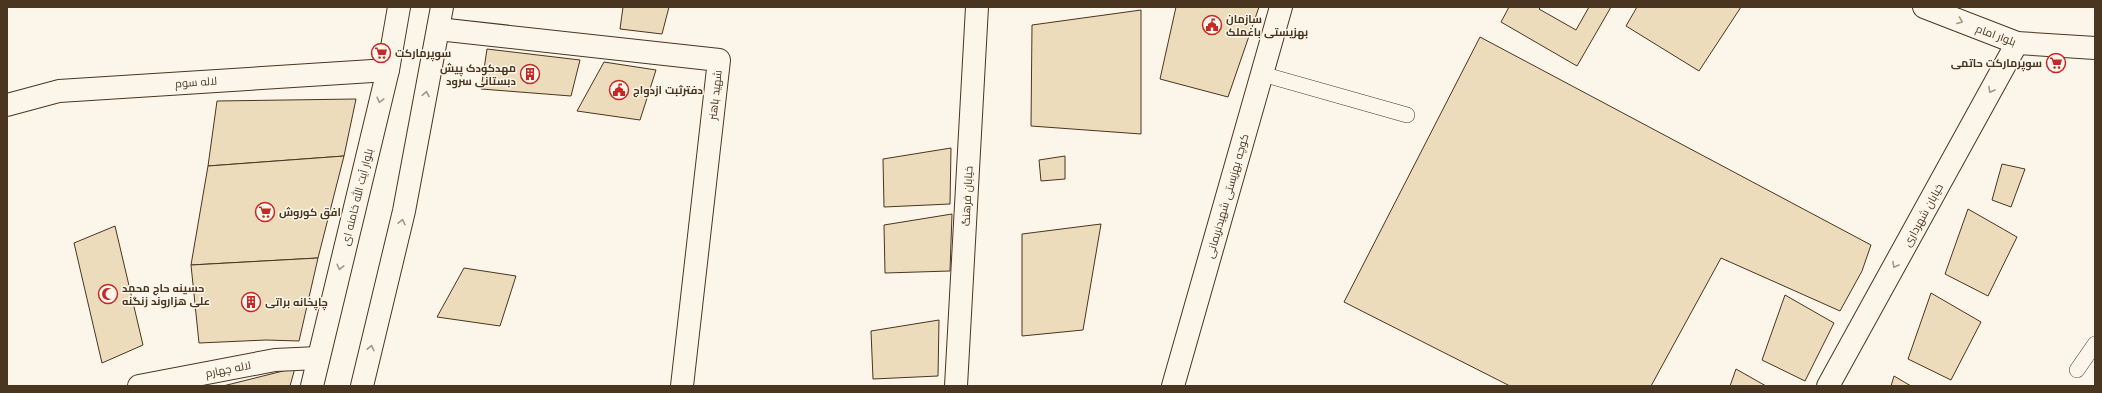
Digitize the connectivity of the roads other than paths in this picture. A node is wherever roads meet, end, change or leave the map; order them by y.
1 (399, 7) edge
2 (442, 7) edge
3 (977, 7) edge
4 (1281, 7) edge
5 (1924, 7) edge
6 (438, 29) junction
7 (2017, 43) junction
8 (2095, 48) edge
9 (388, 70) junction
10 (1262, 74) junction
11 (7, 105) edge
12 (1407, 115) dead end
13 (2095, 344) edge
14 (318, 358) junction
15 (2077, 370) dead end
16 (139, 386) edge
17 (312, 386) edge
18 (362, 386) edge
19 (682, 386) edge
20 (956, 386) edge
21 (1173, 386) edge
22 (1828, 386) edge

1 - 9 street, بلوار آیت الله خامنه ای
2 - 6 street
3 - 20 street, خیابان فرهنگ
4 - 10 street, کوچه بهزیستی شهیدنریمانی
5 -> 7 street, بلوار امام
18 -> 6 street
6 - 19 street, شهید باهنر
7 - 8 street, بلوار امام
7 -> 22 street, خیابان شهرداری
9 - 11 street, لاله سوم
9 -> 14 street, بلوار آیت الله خامنه ای
10 - 12 lane
10 - 21 street, کوچه بهزیستی شهیدنریمانی
13 - 15 lane
14 - 16 street, لاله چهارم
14 - 17 street, بلوار آیت الله خامنه ای

